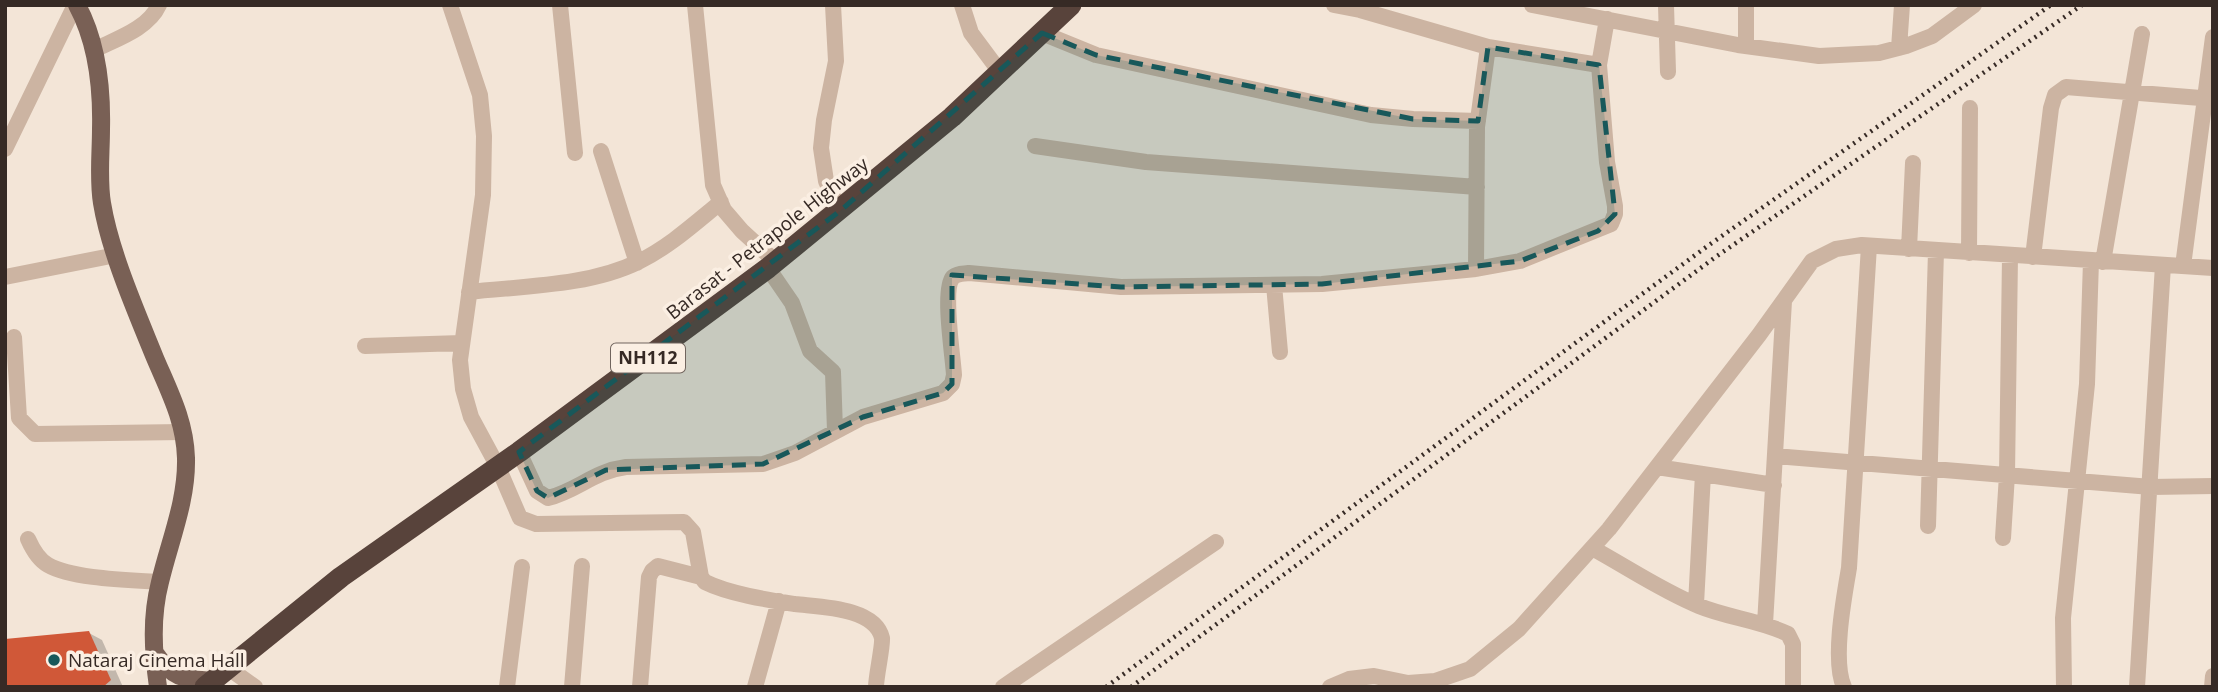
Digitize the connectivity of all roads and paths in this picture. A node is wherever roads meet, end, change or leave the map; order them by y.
1 (76, 5) edge
2 (159, 5) edge
3 (450, 5) edge
4 (560, 5) edge
5 (695, 5) edge
6 (833, 5) edge
7 (962, 5) edge
8 (1072, 5) edge
9 (1334, 5) edge
10 (1532, 5) edge
11 (1666, 5) edge
12 (1746, 5) edge
13 (1902, 5) edge
14 (1974, 5) edge
15 (1607, 19) junction
16 (1667, 31) junction
17 (1042, 33) junction
18 (2142, 34) dead end
19 (2213, 37) edge
20 (1746, 46) junction
21 (1488, 47) junction
22 (1899, 48) junction
23 (94, 50) junction
24 (1600, 65) junction
25 (1000, 72) junction
26 (1668, 72) dead end
27 (2133, 92) junction
28 (2209, 98) edge
29 (1970, 108) dead end
30 (1478, 121) junction
31 (1035, 146) dead end
32 (5, 149) edge
33 (601, 151) dead end
34 (575, 153) dead end
35 (1913, 163) dead end
36 (1477, 187) junction
37 (721, 202) junction
38 (840, 211) junction
39 (1870, 246) junction
40 (1909, 249) junction
41 (1936, 251) junction
42 (1969, 254) junction
43 (116, 255) junction
44 (2010, 256) junction
45 (2033, 257) junction
46 (2097, 261) junction
47 (637, 263) junction
48 (772, 265) junction
49 (2163, 265) junction
50 (2183, 267) junction
51 (2213, 268) edge
52 (1476, 269) junction
53 (5, 277) edge
54 (1274, 285) junction
55 (469, 292) junction
56 (1784, 301) junction
57 (14, 337) dead end
58 (462, 343) junction
59 (365, 346) dead end
60 (1280, 352) dead end
61 (835, 431) junction
62 (184, 432) junction
63 (519, 452) junction
64 (1775, 456) junction
65 (1856, 463) junction
66 (498, 467) junction
67 (1657, 467) junction
68 (1930, 469) junction
69 (1703, 474) junction
70 (2007, 475) junction
71 (2076, 482) junction
72 (1774, 485) junction
73 (2213, 486) edge
74 (2151, 487) junction
75 (1928, 526) dead end
76 (2003, 538) dead end
77 (28, 539) dead end
78 (1216, 542) dead end
79 (1592, 548) junction
80 (582, 566) dead end
81 (522, 567) dead end
82 (701, 577) junction
83 (160, 582) junction
84 (779, 601) junction
85 (1696, 604) junction
86 (1765, 624) junction
87 (153, 650) junction
88 (2213, 676) edge
89 (215, 678) edge
90 (158, 687) edge
91 (255, 687) edge
92 (507, 687) edge
93 (572, 687) edge
94 (640, 687) edge
95 (755, 687) edge
96 (876, 687) edge
97 (1003, 687) edge
98 (1330, 687) edge
99 (1793, 687) edge
100 (1844, 687) edge
101 (2064, 687) edge
102 (2137, 687) edge
103 (2212, 687) edge

1 - 23 main road
1 - 32 street
2 - 23 street
3 - 55 street
4 - 34 street
5 - 37 street
6 - 38 street
7 - 25 street
8 - 17 highway, Barasat - Petrapole Highway / NH112
9 - 21 street
10 - 15 street
11 - 16 street
12 - 20 street
13 - 22 street
14 - 22 street
15 - 16 street
15 - 24 street
16 - 20 street
16 - 26 street
17 - 25 highway, Barasat - Petrapole Highway / NH112
17 - 30 street
18 - 27 street
19 - 28 street
20 - 22 street
21 - 24 street
21 - 30 street
23 - 43 main road
24 - 52 street
25 - 38 highway, Barasat - Petrapole Highway / NH112
27 - 28 street
27 - 45 street
27 - 46 street
28 - 50 street
29 - 42 street
30 - 36 street
31 - 36 street
33 - 47 street
35 - 40 street
36 - 52 street
37 - 47 street
37 - 48 street
38 - 48 highway, Barasat - Petrapole Highway / NH112
39 - 40 street
39 - 56 street
39 - 65 street
40 - 41 street
41 - 42 street
41 - 68 street
42 - 44 street
43 - 53 street
43 - 62 main road
44 - 45 street
44 - 70 street
45 - 46 street
46 - 49 street
46 - 71 street
47 - 55 street
48 - 61 street
48 - 63 highway, Barasat - Petrapole Highway / NH112
49 - 50 street
49 - 74 street
50 - 51 street
52 - 54 street
54 - 60 street
54 - 61 street
55 - 58 street
56 - 64 street
56 - 67 street
57 - 62 street
58 - 59 street
58 - 66 street
61 - 63 street
62 - 83 main road
63 - 66 highway, Barasat - Petrapole Highway / NH112
64 - 65 street
64 - 72 street
65 - 68 street
65 - 100 street
66 - 82 street
66 - 89 highway, Barasat - Petrapole Highway / NH112
67 - 69 street
67 - 79 street
68 - 70 street
68 - 75 street
69 - 72 street
69 - 85 street
70 - 71 street
70 - 76 street
71 - 74 street
71 - 101 street
72 - 86 street
73 - 74 street
74 - 102 street
77 - 83 street
78 - 97 street
79 - 85 street
79 - 98 street
80 - 93 street
81 - 92 street
82 - 84 street
82 - 94 street
83 - 87 main road
84 - 95 street
84 - 96 street
85 - 86 street
86 - 99 street
87 - 89 main road
87 - 90 main road
88 - 103 street
89 - 91 street

